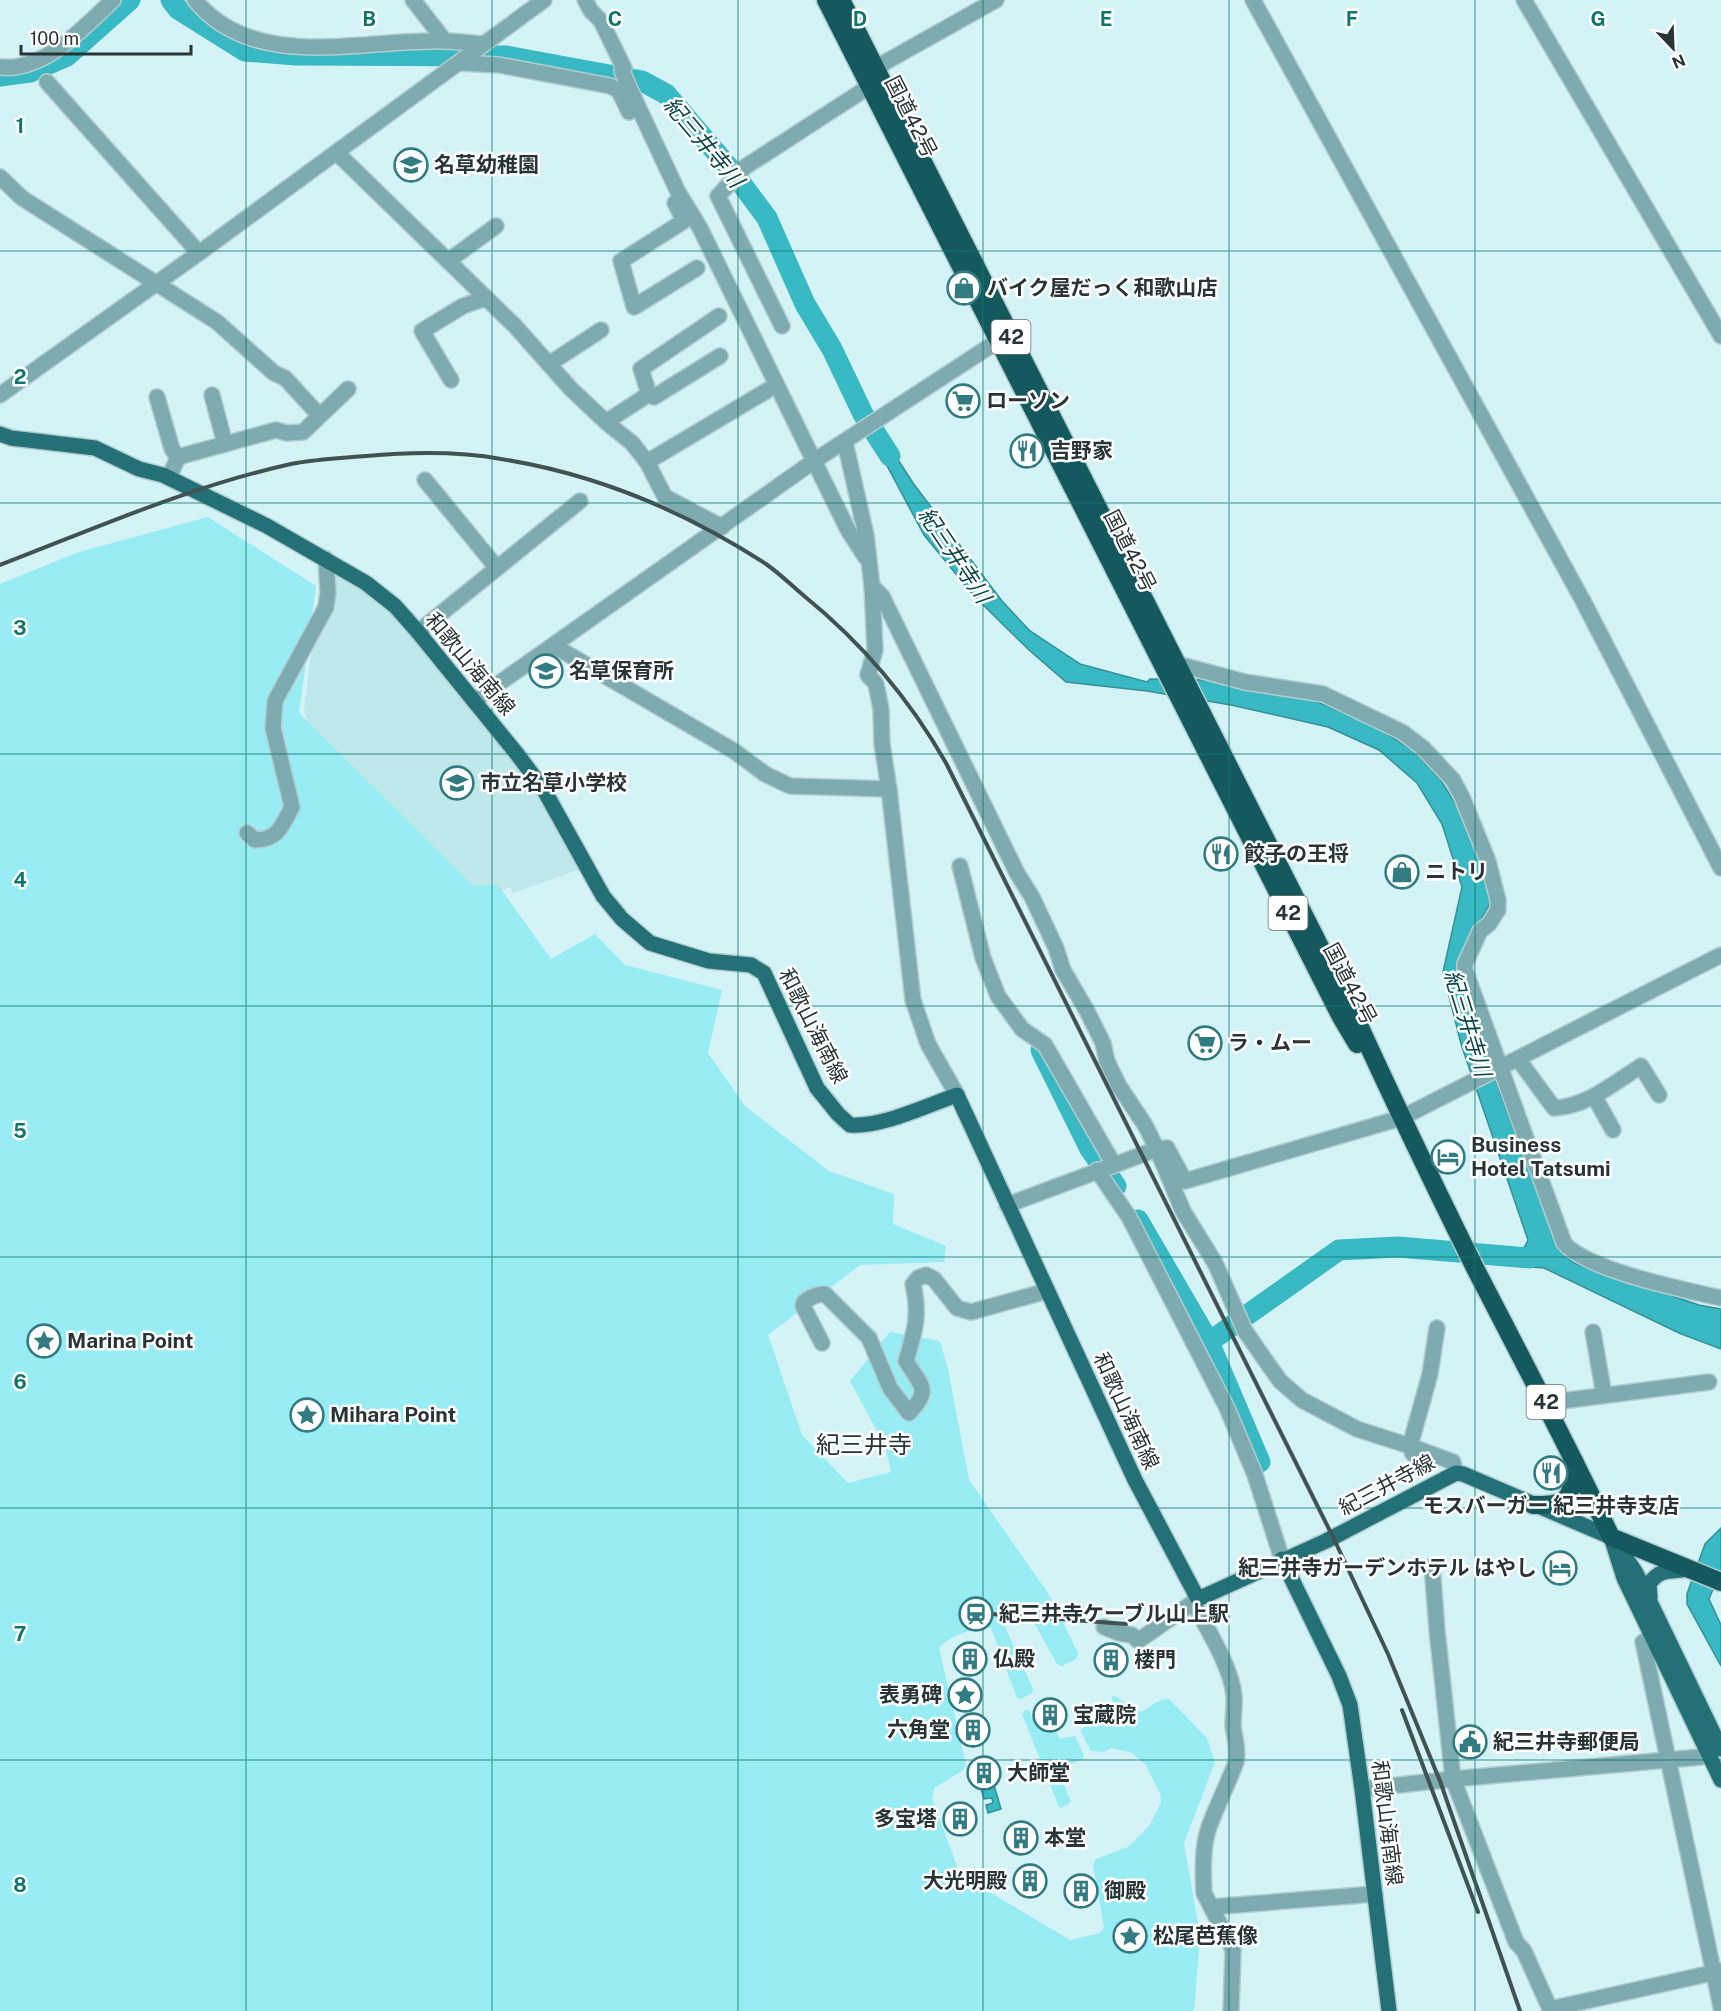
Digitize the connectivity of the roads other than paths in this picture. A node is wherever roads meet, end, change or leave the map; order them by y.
1 (112, 0) edge
2 (195, 0) edge
3 (413, 0) edge
4 (544, 0) edge
5 (585, 0) edge
6 (826, 0) edge
7 (841, 0) edge
8 (996, 0) edge
9 (1253, 0) edge
10 (1524, 0) edge
11 (445, 41) junction
12 (482, 45) junction
13 (460, 63) junction
14 (0, 67) edge
15 (875, 68) junction
16 (47, 82) dead end
17 (870, 86) junction
18 (337, 153) junction
19 (0, 177) edge
20 (496, 226) dead end
21 (199, 253) junction
22 (448, 261) junction
23 (697, 268) dead end
24 (157, 283) junction
25 (486, 297) junction
26 (719, 316) dead end
27 (782, 326) dead end
28 (601, 330) dead end
29 (1721, 336) edge
30 (1004, 337) junction
31 (720, 356) dead end
32 (549, 364) junction
33 (451, 380) dead end
34 (348, 388) dead end
35 (768, 390) dead end
36 (650, 394) junction
37 (0, 395) edge
38 (212, 395) dead end
39 (158, 397) dead end
40 (319, 415) junction
41 (606, 422) junction
42 (0, 434) edge
43 (845, 442) junction
44 (225, 444) junction
45 (178, 457) junction
46 (814, 461) junction
47 (647, 462) junction
48 (170, 478) junction
49 (425, 480) dead end
50 (580, 501) dead end
51 (722, 527) junction
52 (326, 559) junction
53 (868, 561) junction
54 (497, 568) junction
55 (872, 586) junction
56 (418, 632) junction
57 (554, 646) junction
58 (1171, 666) junction
59 (474, 701) junction
60 (889, 789) junction
61 (247, 833) dead end
62 (960, 866) dead end
63 (1721, 868) edge
64 (1721, 955) edge
65 (1518, 1059) junction
66 (1499, 1069) junction
67 (957, 1095) junction
68 (1659, 1095) dead end
69 (1594, 1096) junction
70 (1401, 1118) junction
71 (1613, 1130) dead end
72 (1157, 1149) junction
73 (1114, 1165) junction
74 (1097, 1170) junction
75 (1007, 1204) junction
76 (1047, 1291) junction
77 (1721, 1298) edge
78 (1437, 1328) dead end
79 (1593, 1332) dead end
80 (822, 1343) dead end
81 (1709, 1382) dead end
82 (1604, 1395) junction
83 (1546, 1403) junction
84 (1410, 1446) junction
85 (1574, 1457) junction
86 (1452, 1474) junction
87 (1533, 1505) junction
88 (1611, 1537) junction
89 (1282, 1559) junction
90 (1432, 1566) dead end
91 (1689, 1568) junction
92 (1720, 1582) edge
93 (1195, 1600) junction
94 (1653, 1608) junction
95 (1104, 1626) dead end
96 (1652, 1637) junction
97 (1717, 1750) edge
98 (1667, 1760) junction
99 (1453, 1779) junction
100 (1721, 1780) edge
101 (1362, 1789) junction
102 (1375, 1894) junction
103 (1211, 1907) junction
104 (1717, 1972) edge
105 (1721, 2007) edge
106 (1232, 2011) edge
107 (1389, 2011) edge

1 - 14 street
2 - 11 street
3 - 11 street
4 - 12 street
5 - 46 street
6 - 17 highway, 国道42号 / 42
7 - 15 highway, 国道42号 / 42
8 - 15 street
9 - 63 street
10 - 29 street
11 - 12 street
12 - 13 street
13 - 18 street
13 - 23 street
15 - 30 highway, 国道42号 / 42
16 - 21 street
17 - 27 street
17 - 30 highway, 国道42号 / 42
18 - 21 street
18 - 22 street
19 - 24 street
20 - 22 street
21 - 24 street
22 - 25 street
24 - 37 street
24 - 40 street
25 - 32 street
25 - 33 street
26 - 36 street
28 - 32 street
30 - 43 street
30 - 58 highway, 国道42号 / 42
31 - 36 street
32 - 41 street
34 - 40 street
35 - 47 street
36 - 41 street
38 - 44 street
39 - 45 street
40 - 44 street
41 - 47 street
42 - 48 main road, 和歌山海南線
43 - 46 street
43 - 53 street
44 - 45 street
45 - 48 street
46 - 51 street
46 - 53 street
47 - 51 street
48 - 52 main road, 和歌山海南線
49 - 54 street
50 - 54 street
51 - 57 street
52 - 56 main road, 和歌山海南線
52 - 61 street
53 - 55 street
54 - 56 street
55 - 60 street
55 - 72 street
56 - 59 main road, 和歌山海南線
57 - 59 street
57 - 60 street
58 - 66 street
58 - 70 highway, 国道42号 / 42
59 - 67 main road, 和歌山海南線
60 - 67 street
62 - 73 street
64 - 65 street
65 - 66 street
65 - 69 street
66 - 70 street
66 - 77 street
67 - 75 main road, 和歌山海南線
68 - 69 street
69 - 71 street
70 - 72 street
70 - 83 highway, 国道42号 / 42
72 - 73 street
72 - 84 street
73 - 74 street
74 - 75 street
74 - 89 street
75 - 76 main road, 和歌山海南線
76 - 80 street
76 - 93 main road, 和歌山海南線
78 - 84 street
79 - 82 street
81 - 82 street
82 - 83 street
83 - 85 highway, 国道42号 / 42
84 - 86 street
85 - 87 highway
85 - 88 highway, 国道42号 / 42
86 - 87 main road, 紀三井寺線
86 - 89 main road, 紀三井寺線
87 - 88 main road, 紀三井寺線
88 - 91 highway
88 - 94 main road
88 - 96 main road
89 - 93 main road
89 - 101 main road, 和歌山海南線
90 - 99 street
91 - 92 highway
91 - 94 main road
93 - 95 street
93 - 103 street
94 - 97 main road
96 - 97 main road
96 - 98 street
97 - 98 street
97 - 100 main road
98 - 99 street
98 - 104 street
99 - 101 street
99 - 104 street
101 - 102 main road, 和歌山海南線
102 - 103 street
102 - 107 main road, 和歌山海南線
103 - 106 street
104 - 105 street

